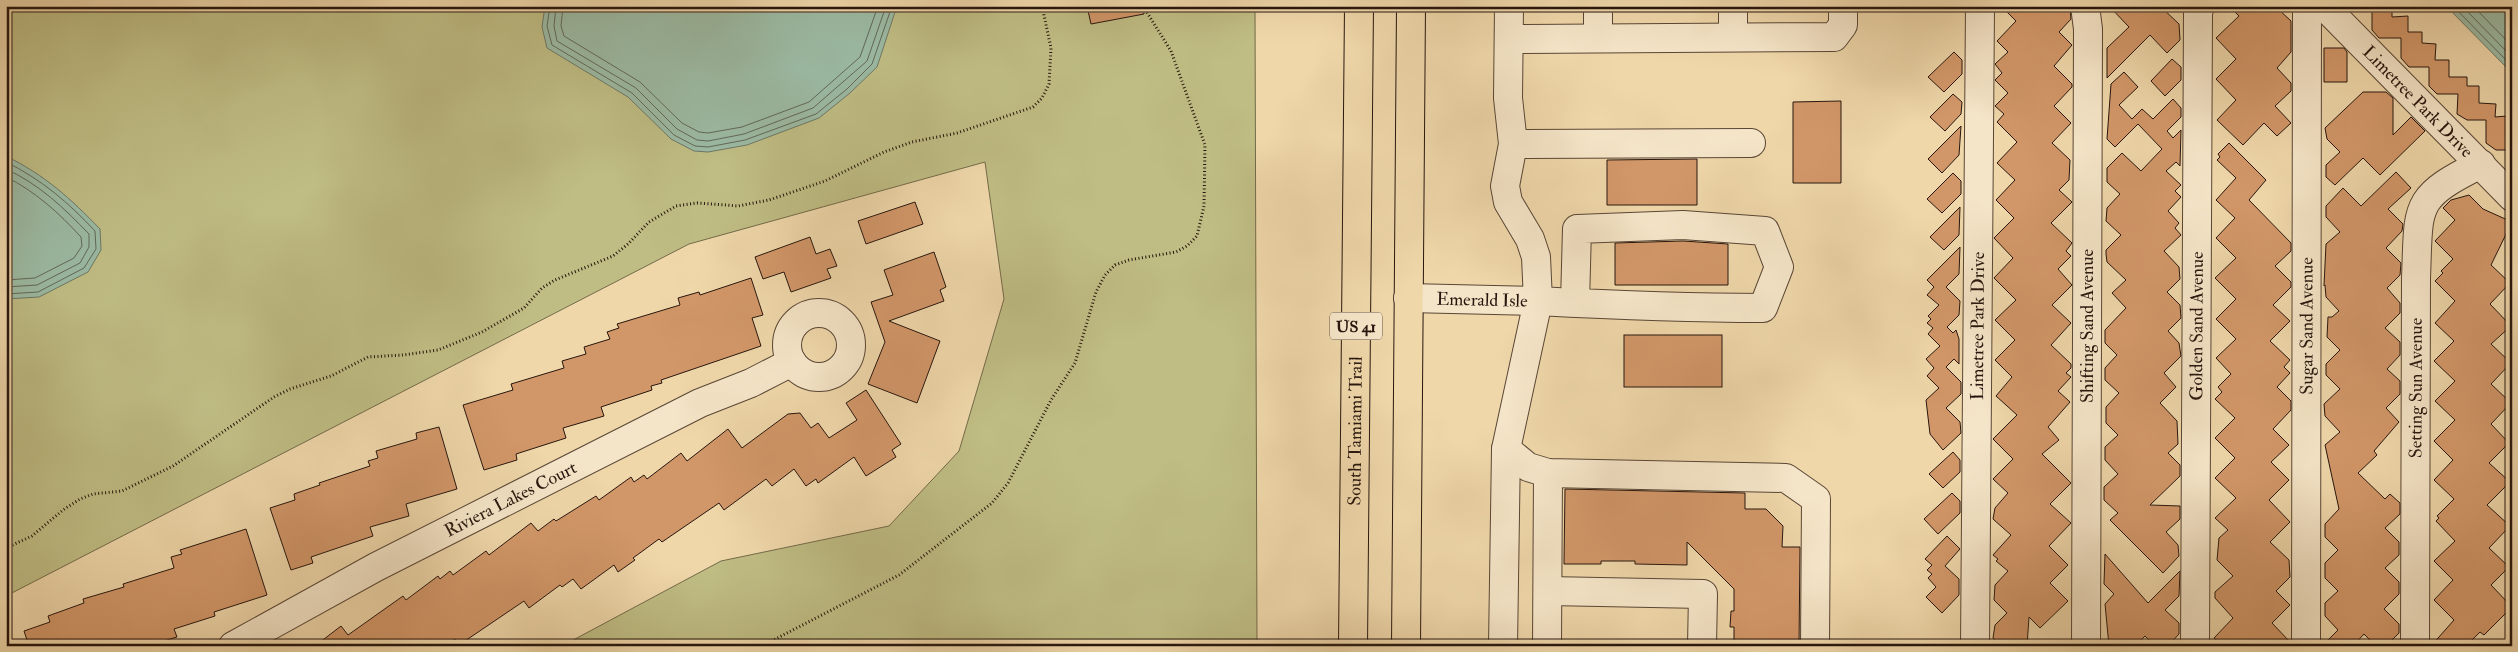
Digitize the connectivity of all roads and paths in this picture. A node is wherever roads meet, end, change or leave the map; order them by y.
1 (1042, 6) edge
2 (1142, 6) edge
3 (1359, 6) edge
4 (1411, 6) edge
5 (1509, 6) edge
6 (1598, 6) edge
7 (1733, 6) edge
8 (1843, 6) edge
9 (1980, 6) edge
10 (2085, 6) edge
11 (2200, 6) edge
12 (2307, 6) edge
13 (2324, 6) edge
14 (1733, 37) junction
15 (1598, 38) junction
16 (1509, 39) junction
17 (1751, 143) dead end
18 (1513, 144) junction
19 (2480, 164) junction
20 (2512, 197) edge
21 (1408, 298) junction
22 (1538, 301) junction
23 (1575, 303) junction
24 (792, 362) dead end
25 (1506, 449) junction
26 (1548, 473) junction
27 (6, 548) edge
28 (1548, 591) junction
29 (234, 646) edge
30 (762, 646) edge
31 (1353, 646) edge
32 (1406, 646) edge
33 (1503, 646) edge
34 (1547, 646) edge
35 (1702, 646) edge
36 (1815, 646) edge
37 (1975, 646) edge
38 (2086, 646) edge
39 (2195, 646) edge
40 (2306, 646) edge
41 (2415, 646) edge

1 - 27 path
2 - 30 path
3 - 31 main road, South Tamiami Trail / US 41
4 - 21 main road, US 41
5 - 16 street, Emerald Isle
6 - 15 street
7 - 14 street
8 - 14 street
9 - 37 street, Limetree Park Drive
10 - 38 street, Shifting Sand Avenue
11 - 39 street, Golden Sand Avenue
12 - 40 street, Sugar Sand Avenue
13 - 19 street, Limetree Park Drive
14 - 15 street
15 - 16 street
16 - 18 street, Emerald Isle
17 - 18 street
18 - 22 street, Emerald Isle
19 - 20 street, Limetree Park Drive
19 - 41 street, Setting Sun Avenue
21 - 22 street, Emerald Isle
21 - 32 main road, US 41
22 - 23 street
22 - 25 street
23 - 23 street
24 - 29 street, Riviera Lakes Court
25 - 26 street
25 - 33 street
26 - 28 street
26 - 36 street
28 - 34 street
28 - 35 street

